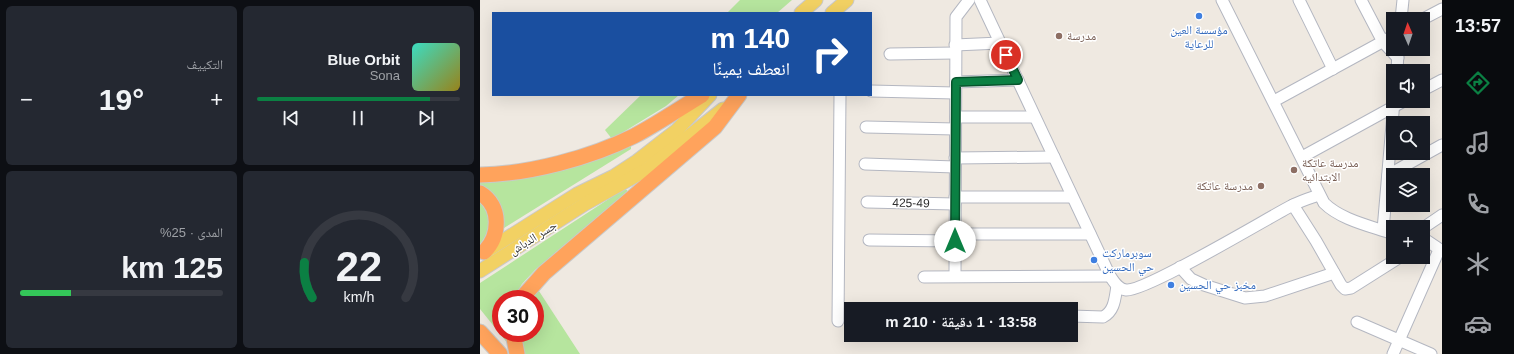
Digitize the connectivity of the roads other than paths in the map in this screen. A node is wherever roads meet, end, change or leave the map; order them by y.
1 (816, 0) edge
2 (847, 0) edge
3 (969, 0) edge
4 (980, 0) edge
5 (1222, 0) edge
6 (1299, 0) edge
7 (1362, 0) edge
8 (1403, 0) edge
9 (1442, 9) edge
10 (801, 12) edge
11 (833, 12) edge
12 (1402, 12) edge
13 (1430, 15) edge
14 (1386, 40) edge
15 (1000, 42) junction
16 (1383, 42) junction
17 (1386, 44) edge
18 (956, 49) junction
19 (890, 54) dead end
20 (1333, 69) junction
21 (1018, 80) junction
22 (1442, 80) edge
23 (1430, 86) edge
24 (956, 87) junction
25 (872, 91) edge
26 (700, 96) edge
27 (709, 96) edge
28 (736, 96) edge
29 (840, 96) edge
30 (1274, 101) junction
31 (1387, 108) edge
32 (1394, 108) edge
33 (956, 117) junction
34 (1034, 117) junction
35 (866, 127) dead end
36 (955, 129) junction
37 (1442, 145) edge
38 (1054, 157) junction
39 (1302, 157) junction
40 (955, 162) junction
41 (865, 164) dead end
42 (1389, 168) edge
43 (1401, 168) edge
44 (480, 175) edge
45 (480, 193) edge
46 (1319, 195) junction
47 (1072, 197) junction
48 (581, 199) junction
49 (955, 200) junction
50 (867, 202) dead end
51 (1292, 205) junction
52 (1442, 216) edge
53 (1430, 224) edge
54 (1386, 231) edge
55 (1090, 234) junction
56 (955, 237) junction
57 (869, 240) dead end
58 (1430, 244) edge
59 (1441, 250) edge
60 (482, 253) edge
61 (1389, 264) edge
62 (1180, 267) junction
63 (480, 271) edge
64 (1334, 273) junction
65 (955, 276) junction
66 (1110, 276) junction
67 (924, 277) dead end
68 (1117, 286) junction
69 (529, 290) edge
70 (1078, 316) edge
71 (838, 321) dead end
72 (1357, 322) dead end
73 (480, 332) edge
74 (1398, 341) junction
75 (515, 342) edge
76 (500, 354) edge
77 (517, 354) edge
78 (1393, 354) edge
79 (1431, 354) edge

1 - 10 main road
2 - 11 main road
3 - 18 street
4 - 15 street
5 - 30 street
6 - 20 street
7 - 16 street
8 - 12 street
9 - 13 street
14 - 16 street
15 - 18 street
15 - 21 street
16 - 17 street
16 - 20 street
18 - 19 street
18 - 24 street
20 - 30 street
21 - 24 street
21 - 34 street
22 - 23 street
24 - 25 street
24 - 33 street
26 - 44 highway
27 - 48 main road
28 - 48 main road
28 - 69 highway
29 - 71 street
30 - 39 street
31 - 39 street
32 - 42 street
33 - 34 street
33 - 36 street
34 - 38 street
35 - 36 street
36 - 40 street
37 - 43 street
38 - 40 street
38 - 47 street
39 - 46 street
40 - 41 street
40 - 49 street
45 - 60 highway
46 - 51 street
46 - 54 street
47 - 49 street, 425-49
47 - 55 street
48 - 60 main road, جسر الدباش
48 - 63 main road, جسر الدباش
49 - 50 street, 425-49
49 - 56 street
51 - 62 street
51 - 64 street
52 - 53 street
55 - 56 street
55 - 66 street
56 - 57 street
56 - 65 street
58 - 59 street
59 - 74 street
61 - 64 street
62 - 64 street
62 - 68 street
65 - 66 street
65 - 67 street
66 - 68 street
68 - 70 street
72 - 74 street
73 - 76 highway
74 - 78 street
74 - 79 street
75 - 77 highway

